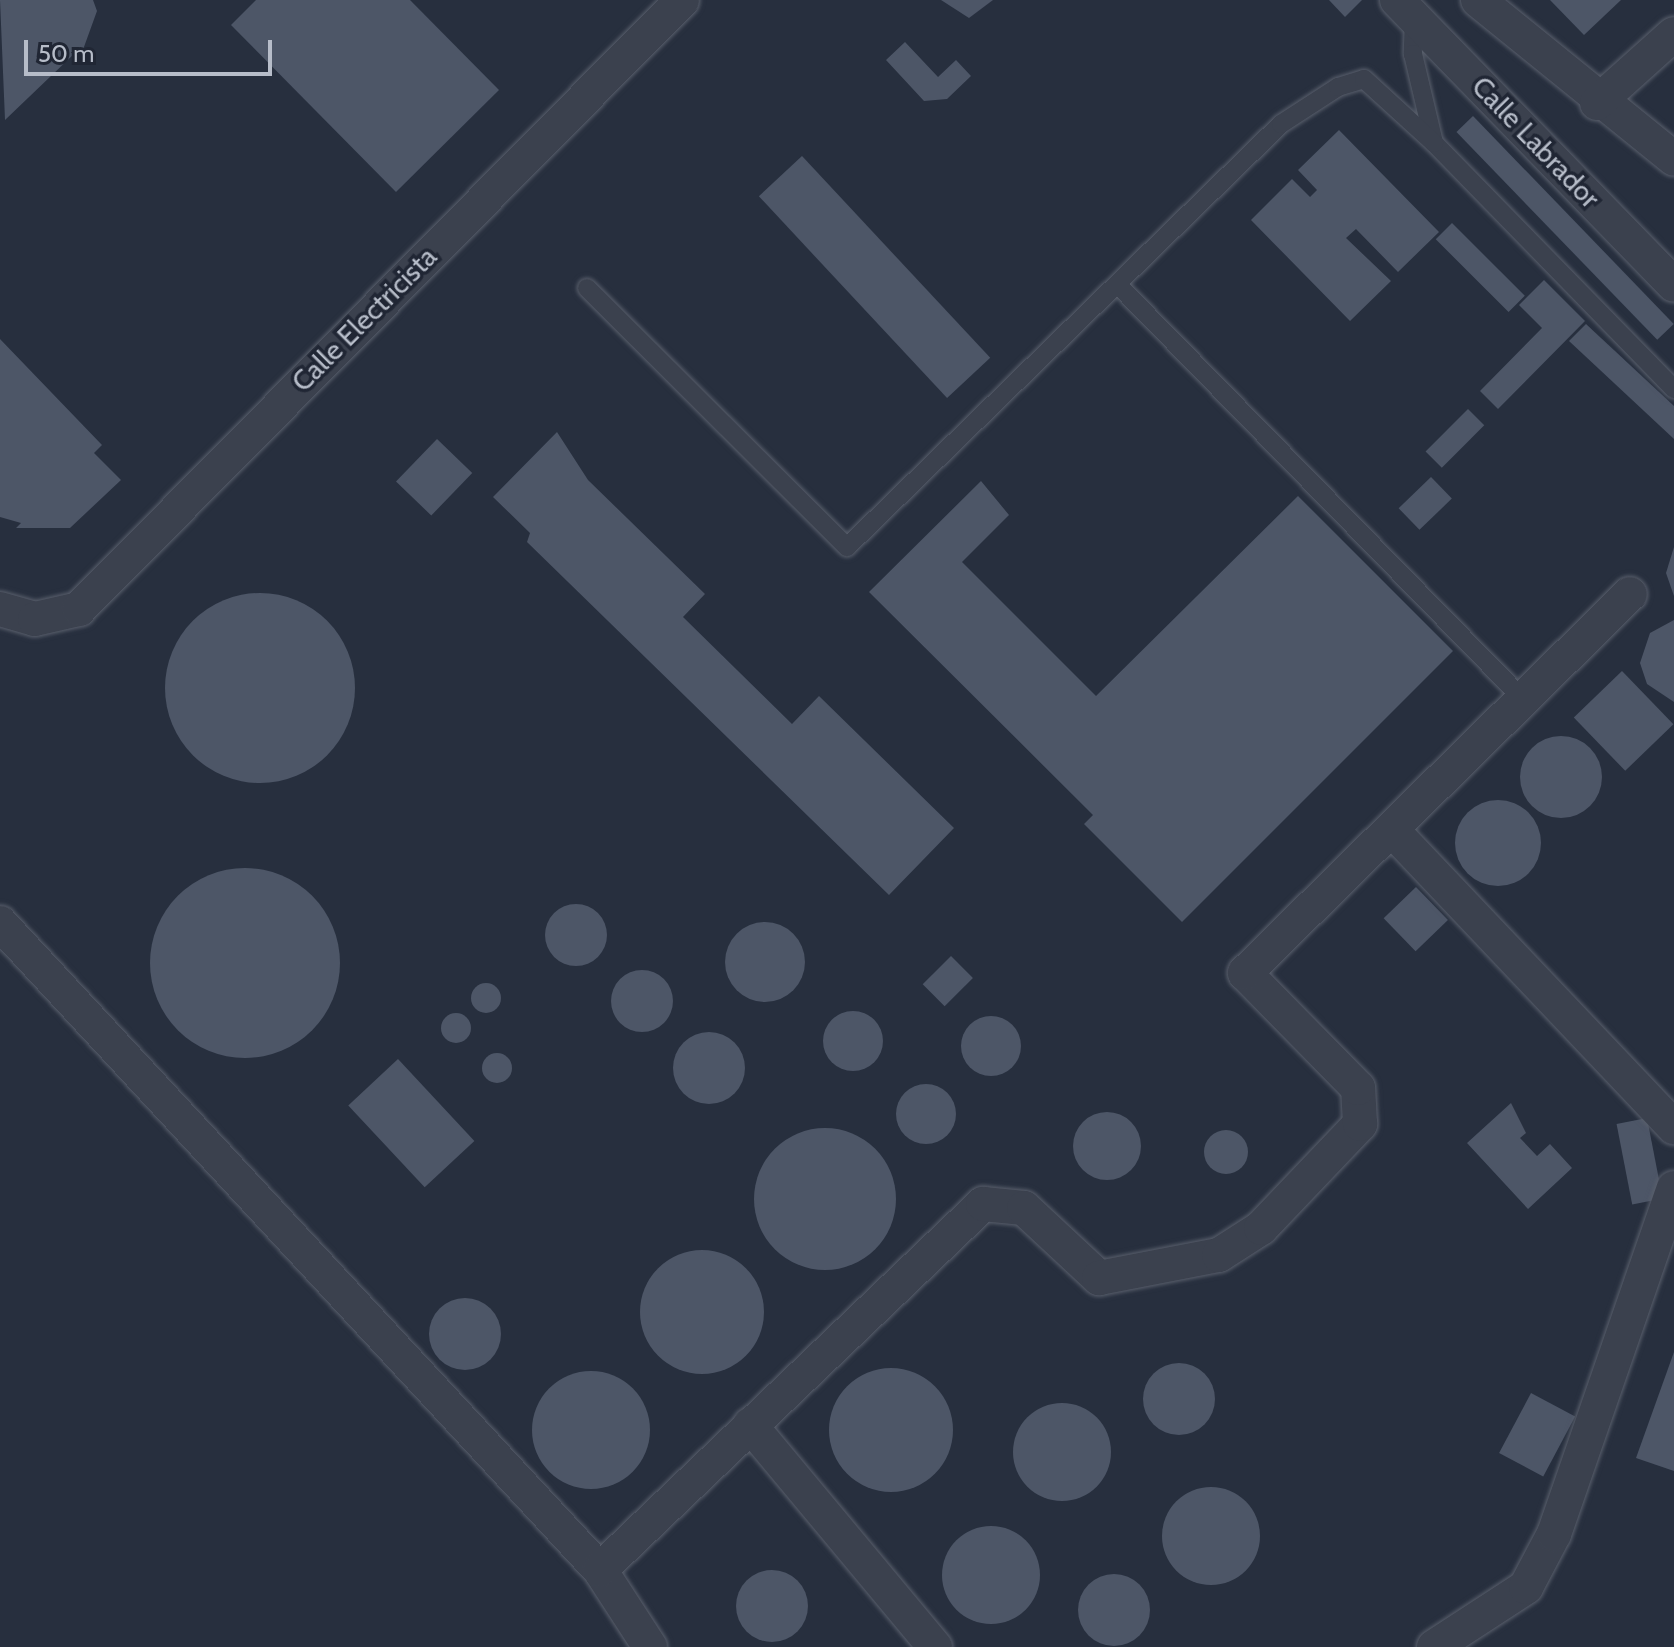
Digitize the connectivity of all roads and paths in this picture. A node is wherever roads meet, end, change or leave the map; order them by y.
1 (682, 0) edge
2 (1478, 0) edge
3 (1406, 9) edge
4 (1674, 34) edge
5 (1597, 103) junction
6 (1434, 143) junction
7 (1674, 159) edge
8 (1117, 284) junction
9 (1674, 285) edge
10 (587, 288) dead end
11 (1674, 389) edge
12 (1630, 594) dead end
13 (0, 609) edge
14 (1522, 698) junction
15 (1392, 830) junction
16 (0, 923) edge
17 (1674, 1127) edge
18 (1674, 1188) edge
19 (750, 1425) junction
20 (600, 1570) junction
21 (650, 1647) edge
22 (935, 1647) edge
23 (1434, 1647) edge

1 - 13 street, Calle Electricista
2 - 5 street
3 - 6 lane
3 - 9 street, Calle Labrador
4 - 5 street
5 - 7 street
6 - 8 lane
6 - 11 lane
8 - 10 lane
8 - 14 lane
12 - 14 street
14 - 15 street
15 - 17 street
15 - 19 street
16 - 20 street
18 - 23 street
19 - 20 street
19 - 22 street
20 - 21 street

